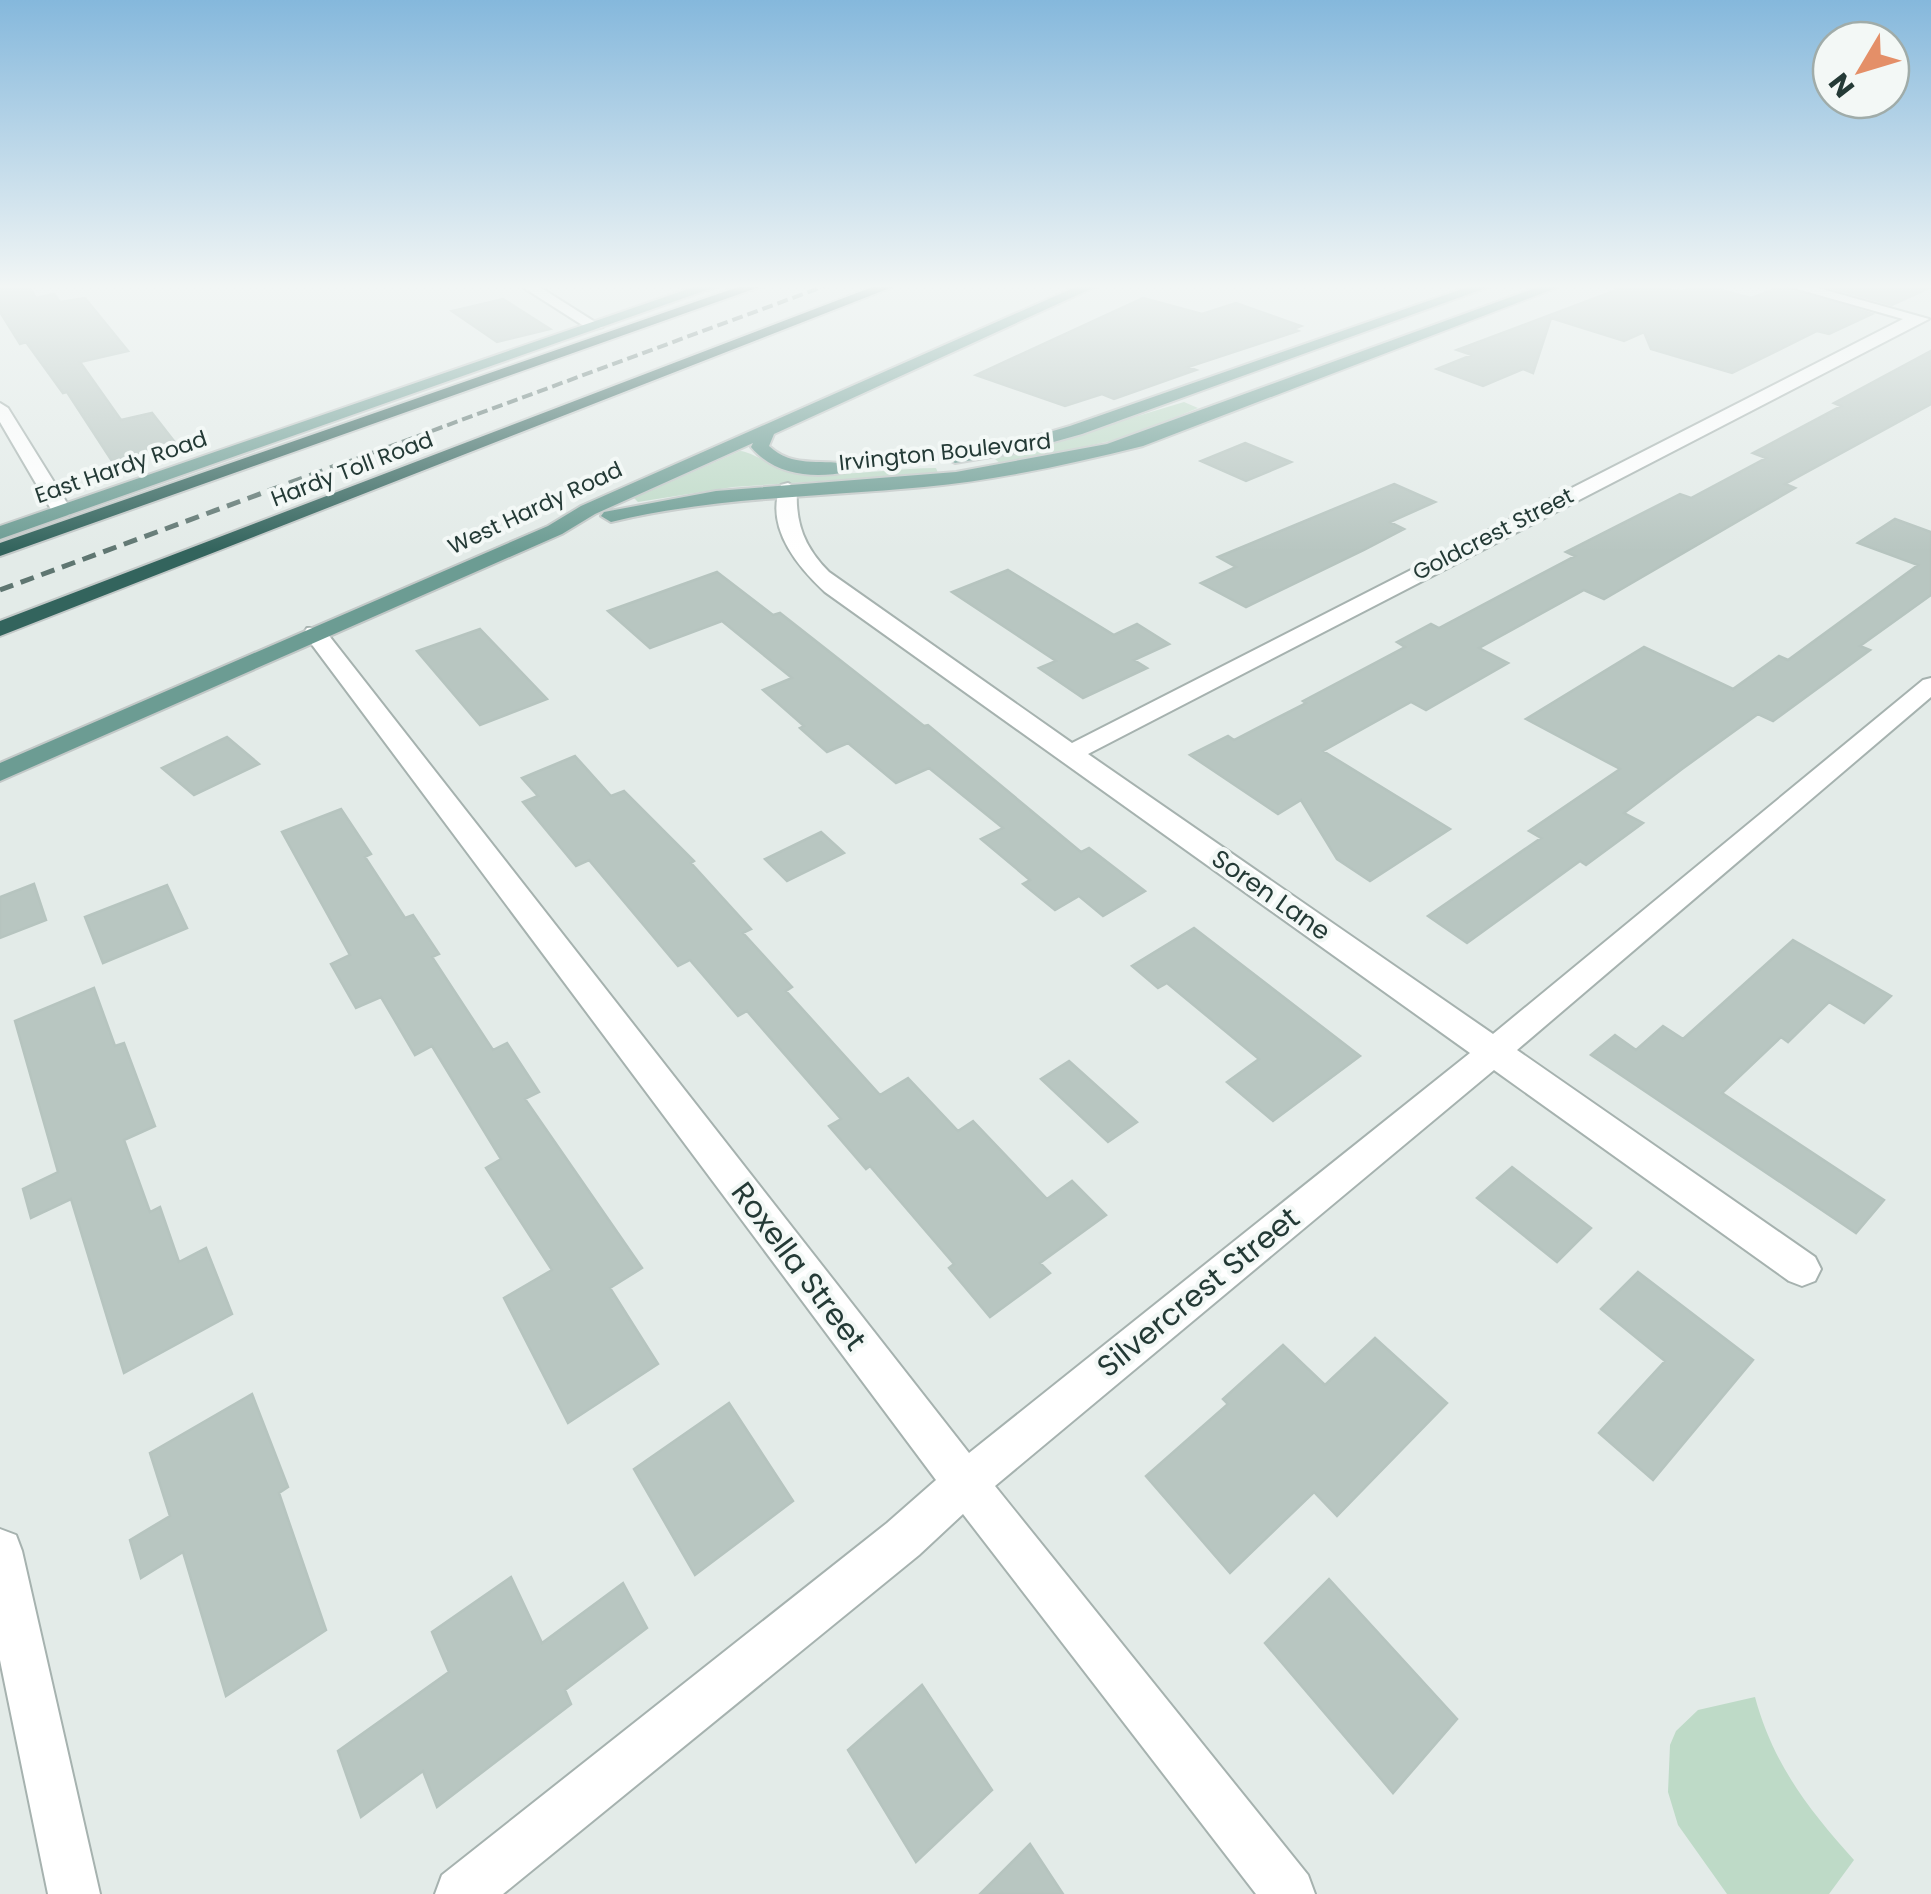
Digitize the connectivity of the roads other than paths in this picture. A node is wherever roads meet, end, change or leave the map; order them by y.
1 (456, 374) edge
2 (503, 374) edge
3 (660, 374) edge
4 (893, 374) edge
5 (1235, 374) edge
6 (1316, 374) edge
7 (1816, 374) edge
8 (1197, 388) junction
9 (1236, 404) junction
10 (0, 408) edge
11 (766, 431) junction
12 (970, 456) junction
13 (937, 460) dead end
14 (886, 465) dead end
15 (982, 475) junction
16 (788, 489) junction
17 (62, 511) junction
18 (555, 530) junction
19 (0, 533) edge
20 (0, 550) edge
21 (0, 630) edge
22 (315, 633) junction
23 (1931, 685) edge
24 (1071, 753) junction
25 (0, 773) edge
26 (1493, 1052) junction
27 (1802, 1269) dead end
28 (965, 1483) junction
29 (0, 1552) edge
30 (74, 1894) edge
31 (461, 1894) edge
32 (1289, 1894) edge

1 - 17 main road, East Hardy Road
2 - 20 highway, Hardy Toll Road
3 - 21 highway, Hardy Toll Road
4 - 11 main road, West Hardy Road
5 - 8 main road, Irvington Boulevard
6 - 9 main road, Irvington Boulevard
7 - 24 street, Goldcrest Street
8 - 9 main road
8 - 12 main road, Irvington Boulevard
9 - 15 main road, Irvington Boulevard
10 - 17 street
11 - 14 main road, Irvington Boulevard
11 - 18 main road, West Hardy Road
12 - 13 main road, Irvington Boulevard
12 - 15 main road
15 - 16 main road, Irvington Boulevard
16 - 18 main road, Irvington Boulevard
16 - 24 street, Soren Lane
17 - 19 main road, East Hardy Road
18 - 22 main road, West Hardy Road
22 - 25 main road, West Hardy Road
22 - 28 street, Roxella Street
23 - 26 street, Silvercrest Street
24 - 26 street, Soren Lane
26 - 27 street, Soren Lane
26 - 28 street, Silvercrest Street
28 - 31 street, Silvercrest Street
28 - 32 street, Roxella Street
29 - 30 street

